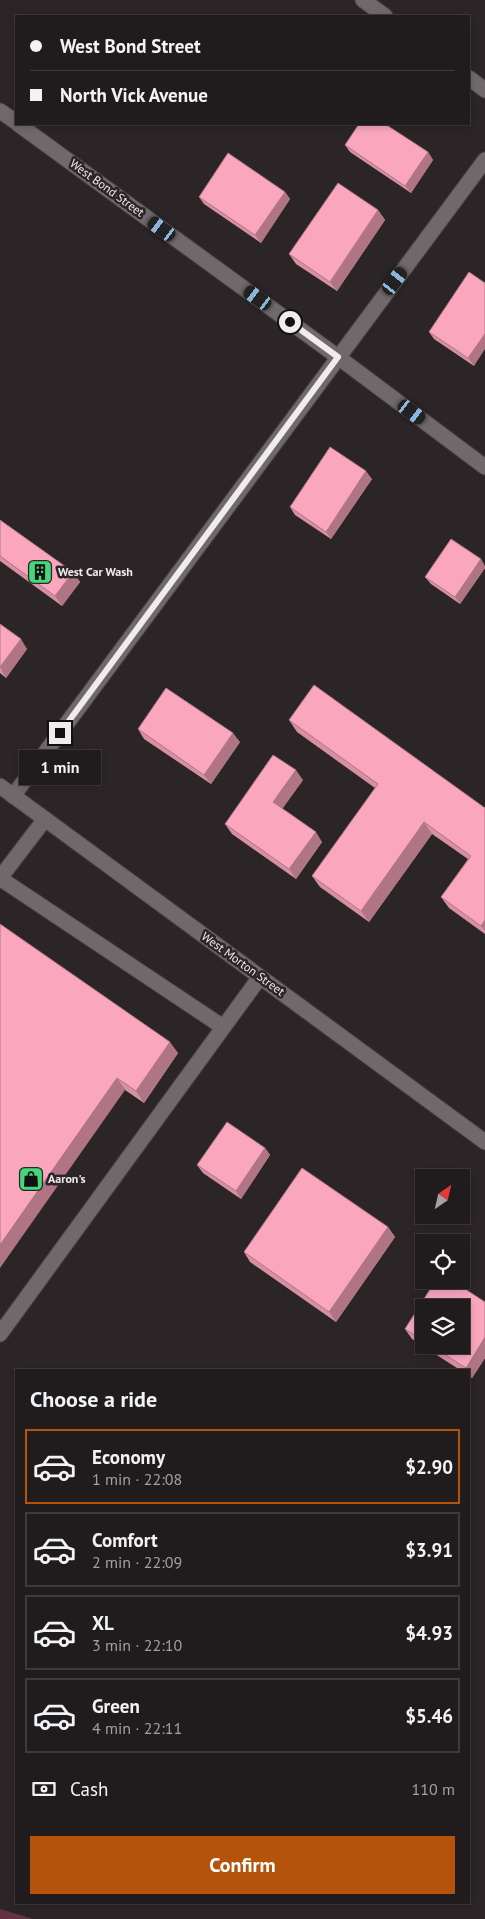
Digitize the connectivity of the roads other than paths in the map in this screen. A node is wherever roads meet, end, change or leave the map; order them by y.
1 (362, 0) edge
2 (384, 15) edge
3 (470, 79) edge
4 (485, 90) edge
5 (0, 111) edge
6 (15, 122) edge
7 (20, 125) edge
8 (485, 160) edge
9 (338, 357) junction
10 (485, 467) edge
11 (0, 786) edge
12 (14, 796) junction
13 (45, 819) junction
14 (0, 879) edge
15 (260, 976) junction
16 (223, 1027) junction
17 (485, 1142) edge
18 (0, 1334) edge

1 - 2 street
3 - 4 street
5 - 6 street, West Bond Street
7 - 9 street, West Bond Street
8 - 9 street
9 - 10 street, West Bond Street
9 - 12 street
11 - 12 street, West Morton Street
12 - 13 street, West Morton Street
13 - 14 street
13 - 15 street, West Morton Street
14 - 16 street
15 - 16 street
15 - 17 street, West Morton Street
16 - 18 street

